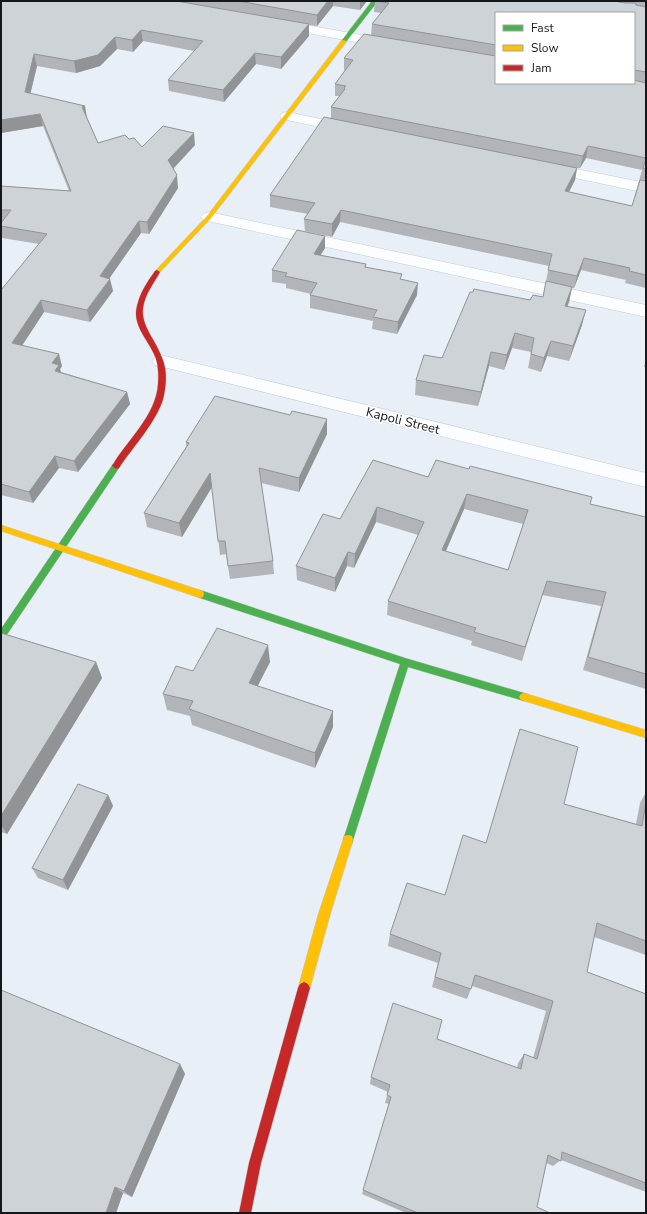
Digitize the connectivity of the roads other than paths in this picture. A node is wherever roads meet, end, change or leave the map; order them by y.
1 (375, 1) edge
2 (264, 22) edge
3 (347, 36) junction
4 (402, 46) edge
5 (287, 116) junction
6 (363, 132) edge
7 (531, 165) edge
8 (646, 188) edge
9 (208, 217) junction
10 (646, 311) edge
11 (161, 361) junction
12 (646, 480) edge
13 (1, 528) edge
14 (60, 548) junction
15 (1, 636) edge
16 (405, 662) junction
17 (646, 734) edge
18 (245, 1213) edge

1 - 3 street
2 - 3 street
3 - 4 street
3 - 5 street
5 - 6 street
5 - 9 street
7 - 8 street
9 - 10 street
9 - 11 street
11 - 12 street, Kapoli Street
11 - 14 street
13 - 14 street
14 - 15 street
14 - 16 street
16 - 17 street
16 - 18 street

